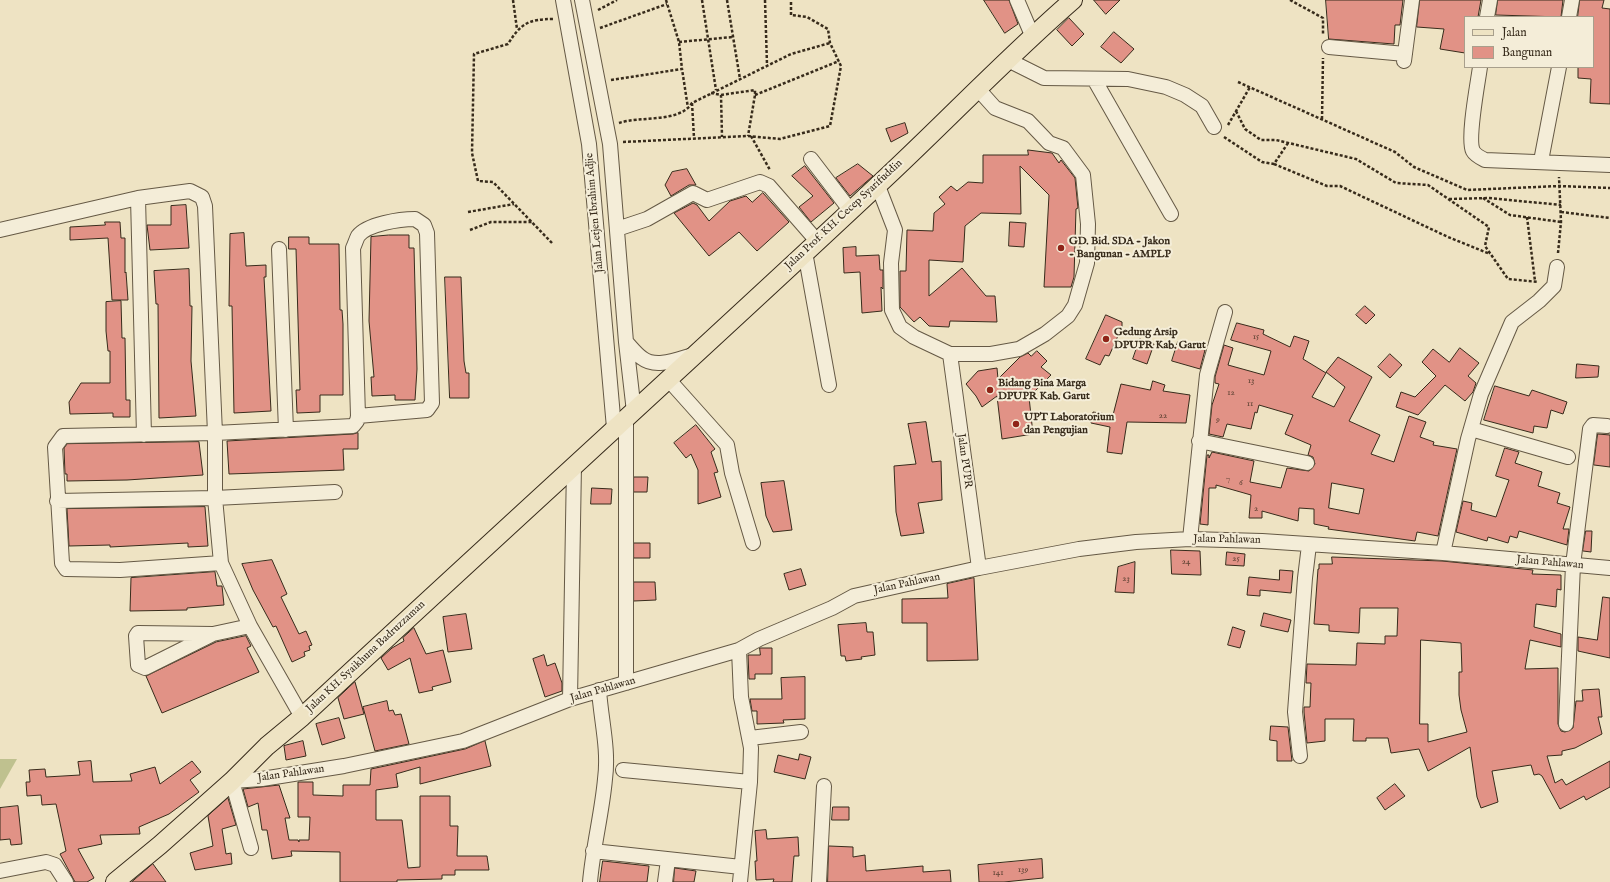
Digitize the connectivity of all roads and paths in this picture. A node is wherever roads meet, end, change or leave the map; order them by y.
1 (513, 0) edge
2 (563, 0) edge
3 (617, 0) edge
4 (666, 0) edge
5 (702, 0) edge
6 (727, 0) edge
7 (765, 0) edge
8 (791, 0) edge
9 (1017, 0) edge
10 (1073, 0) edge
11 (1412, 0) edge
12 (1490, 0) edge
13 (1572, 0) edge
14 (667, 4) junction
15 (583, 7) edge
16 (1487, 16) edge
17 (1569, 16) edge
18 (548, 19) dead end
19 (517, 29) junction
20 (588, 32) junction
21 (1032, 35) junction
22 (733, 37) junction
23 (708, 39) junction
24 (679, 42) junction
25 (830, 43) junction
26 (1329, 47) dead end
27 (1008, 60) junction
28 (839, 61) junction
29 (767, 66) junction
30 (1480, 68) edge
31 (1559, 68) edge
32 (682, 69) junction
33 (740, 78) junction
34 (1094, 79) junction
35 (1238, 82) dead end
36 (598, 83) junction
37 (1250, 88) junction
38 (978, 89) junction
39 (716, 90) junction
40 (711, 93) junction
41 (721, 95) junction
42 (755, 95) junction
43 (692, 103) junction
44 (688, 108) junction
45 (1236, 111) junction
46 (607, 126) junction
47 (1220, 130) junction
48 (749, 136) junction
49 (722, 137) junction
50 (694, 138) junction
51 (1288, 143) junction
52 (610, 144) junction
53 (811, 159) dead end
54 (1541, 161) junction
55 (1274, 164) junction
56 (1610, 165) edge
57 (1559, 176) dead end
58 (878, 186) junction
59 (1559, 186) junction
60 (1610, 188) edge
61 (138, 198) junction
62 (779, 198) junction
63 (1482, 198) junction
64 (1448, 199) junction
65 (514, 204) junction
66 (1561, 205) junction
67 (850, 210) junction
68 (468, 212) dead end
69 (1561, 212) junction
70 (1171, 214) dead end
71 (1527, 217) junction
72 (1610, 218) edge
73 (532, 222) junction
74 (1561, 222) junction
75 (618, 229) junction
76 (0, 230) edge
77 (470, 230) dead end
78 (552, 243) dead end
79 (811, 246) junction
80 (279, 249) dead end
81 (1491, 254) junction
82 (1557, 267) joint
83 (1535, 281) junction
84 (1554, 286) junction
85 (1225, 312) dead end
86 (626, 342) junction
87 (695, 354) junction
88 (950, 354) junction
89 (668, 379) junction
90 (829, 385) dead end
91 (358, 416) junction
92 (625, 419) junction
93 (1607, 426) dead end
94 (1471, 429) junction
95 (286, 430) junction
96 (215, 433) junction
97 (144, 435) junction
98 (1199, 441) junction
99 (1568, 457) dead end
100 (1307, 463) dead end
101 (574, 464) junction
102 (336, 492) dead end
103 (215, 498) junction
104 (57, 501) junction
105 (1190, 539) junction
106 (754, 543) dead end
107 (1309, 545) junction
108 (1443, 553) junction
109 (221, 563) junction
110 (1573, 565) junction
111 (979, 568) junction
112 (1610, 568) edge
113 (250, 626) junction
114 (212, 634) junction
115 (739, 650) junction
116 (626, 683) junction
117 (599, 690) junction
118 (570, 699) junction
119 (302, 716) junction
120 (1566, 724) dead end
121 (801, 732) dead end
122 (750, 738) junction
123 (1300, 756) dead end
124 (623, 770) dead end
125 (232, 781) junction
126 (750, 782) junction
127 (824, 786) dead end
128 (251, 848) dead end
129 (593, 851) junction
130 (668, 860) junction
131 (741, 867) junction
132 (0, 871) edge
133 (66, 882) edge
134 (115, 882) edge
135 (590, 882) edge
136 (665, 882) edge
137 (740, 882) edge
138 (819, 882) edge

1 - 19 path
2 - 92 street, Jalan Letjen Ibrahim Adjie
3 - 15 path
4 - 14 path
5 - 23 path
6 - 22 path
7 - 29 path
8 - 25 path
9 - 21 street
10 - 21 main road, Jalan Prof. KH. Cecep Syarifuddin
11 - 26 street
12 - 16 street
13 - 17 street
14 - 20 path
14 - 24 path
15 - 20 street, Jalan Letjen Ibrahim Adjie
18 - 19 path
19 - 65 path
20 - 36 street, Jalan Letjen Ibrahim Adjie
21 - 27 main road, Jalan Prof. KH. Cecep Syarifuddin
22 - 23 path
22 - 33 path
23 - 24 path
23 - 39 path
24 - 32 path
25 - 28 path
25 - 29 path
27 - 34 street
27 - 38 main road, Jalan Prof. KH. Cecep Syarifuddin
28 - 42 path
28 - 48 path
29 - 33 path
30 - 54 street
31 - 54 street
32 - 36 path
32 - 44 path
33 - 39 path
34 - 47 street
34 - 70 street
35 - 37 path
36 - 46 street, Jalan Letjen Ibrahim Adjie
37 - 45 path
37 - 59 path
38 - 58 main road, Jalan Prof. KH. Cecep Syarifuddin
38 - 88 street
39 - 40 path
40 - 41 path
40 - 43 path
41 - 42 path
41 - 49 path
42 - 48 path
43 - 44 path
43 - 50 path
44 - 46 path
45 - 47 path
45 - 51 path
46 - 52 street, Jalan Letjen Ibrahim Adjie
47 - 55 path
48 - 49 path
48 - 62 path
49 - 50 path
50 - 52 path
51 - 55 path
51 - 64 path
52 - 75 street, Jalan Letjen Ibrahim Adjie
53 - 67 street
54 - 56 street
55 - 81 path
57 - 59 path
58 - 67 main road, Jalan Prof. KH. Cecep Syarifuddin
58 - 88 street
59 - 60 path
59 - 66 path
61 - 76 street
61 - 96 street
61 - 97 street
62 - 75 street
62 - 79 street
63 - 64 path
63 - 66 path
63 - 71 path
64 - 81 path
65 - 68 path
65 - 73 path
66 - 69 path
67 - 79 main road, Jalan Prof. KH. Cecep Syarifuddin
69 - 72 path
69 - 74 path
71 - 74 path
71 - 83 path
73 - 77 path
73 - 78 path
74 - 82 path
75 - 86 street, Jalan Letjen Ibrahim Adjie
79 - 87 main road, Jalan Prof. KH. Cecep Syarifuddin
79 - 90 street
80 - 95 street
81 - 83 path
82 - 84 street
83 - 84 path
84 - 94 street
85 - 98 street
86 - 87 street
86 - 92 street, Jalan Letjen Ibrahim Adjie
87 - 89 main road, Jalan Prof. KH. Cecep Syarifuddin
88 - 111 street, Jalan PUPR
89 - 92 main road, Jalan Prof. KH. Cecep Syarifuddin
89 - 106 street
91 - 91 street
91 - 95 street
92 - 101 main road, Jalan KH. Syaikhuna Badruzzaman
92 - 116 street
93 - 110 street
94 - 99 street
94 - 108 street
95 - 96 street
96 - 97 street
96 - 103 street
97 - 104 street
98 - 100 street
98 - 105 street
101 - 118 street
101 - 119 main road, Jalan KH. Syaikhuna Badruzzaman
102 - 103 street
103 - 104 street
103 - 109 street
104 - 109 street
105 - 107 street, Jalan Pahlawan
105 - 111 street, Jalan Pahlawan
107 - 108 street, Jalan Pahlawan
107 - 123 street
108 - 110 street, Jalan Pahlawan
109 - 113 street
110 - 112 street, Jalan Pahlawan
110 - 120 street
111 - 115 street, Jalan Pahlawan
113 - 114 street
113 - 119 street
114 - 114 street
115 - 116 street, Jalan Pahlawan
115 - 122 street
116 - 117 street, Jalan Pahlawan
117 - 118 street, Jalan Pahlawan
117 - 129 street
118 - 125 street, Jalan Pahlawan
119 - 125 main road, Jalan KH. Syaikhuna Badruzzaman
121 - 122 street
122 - 126 street
124 - 126 street
125 - 128 street
125 - 134 main road, Jalan KH. Syaikhuna Badruzzaman
126 - 131 street
127 - 138 street
129 - 130 street
129 - 135 street
130 - 131 street
130 - 136 street
131 - 137 street
132 - 133 street

